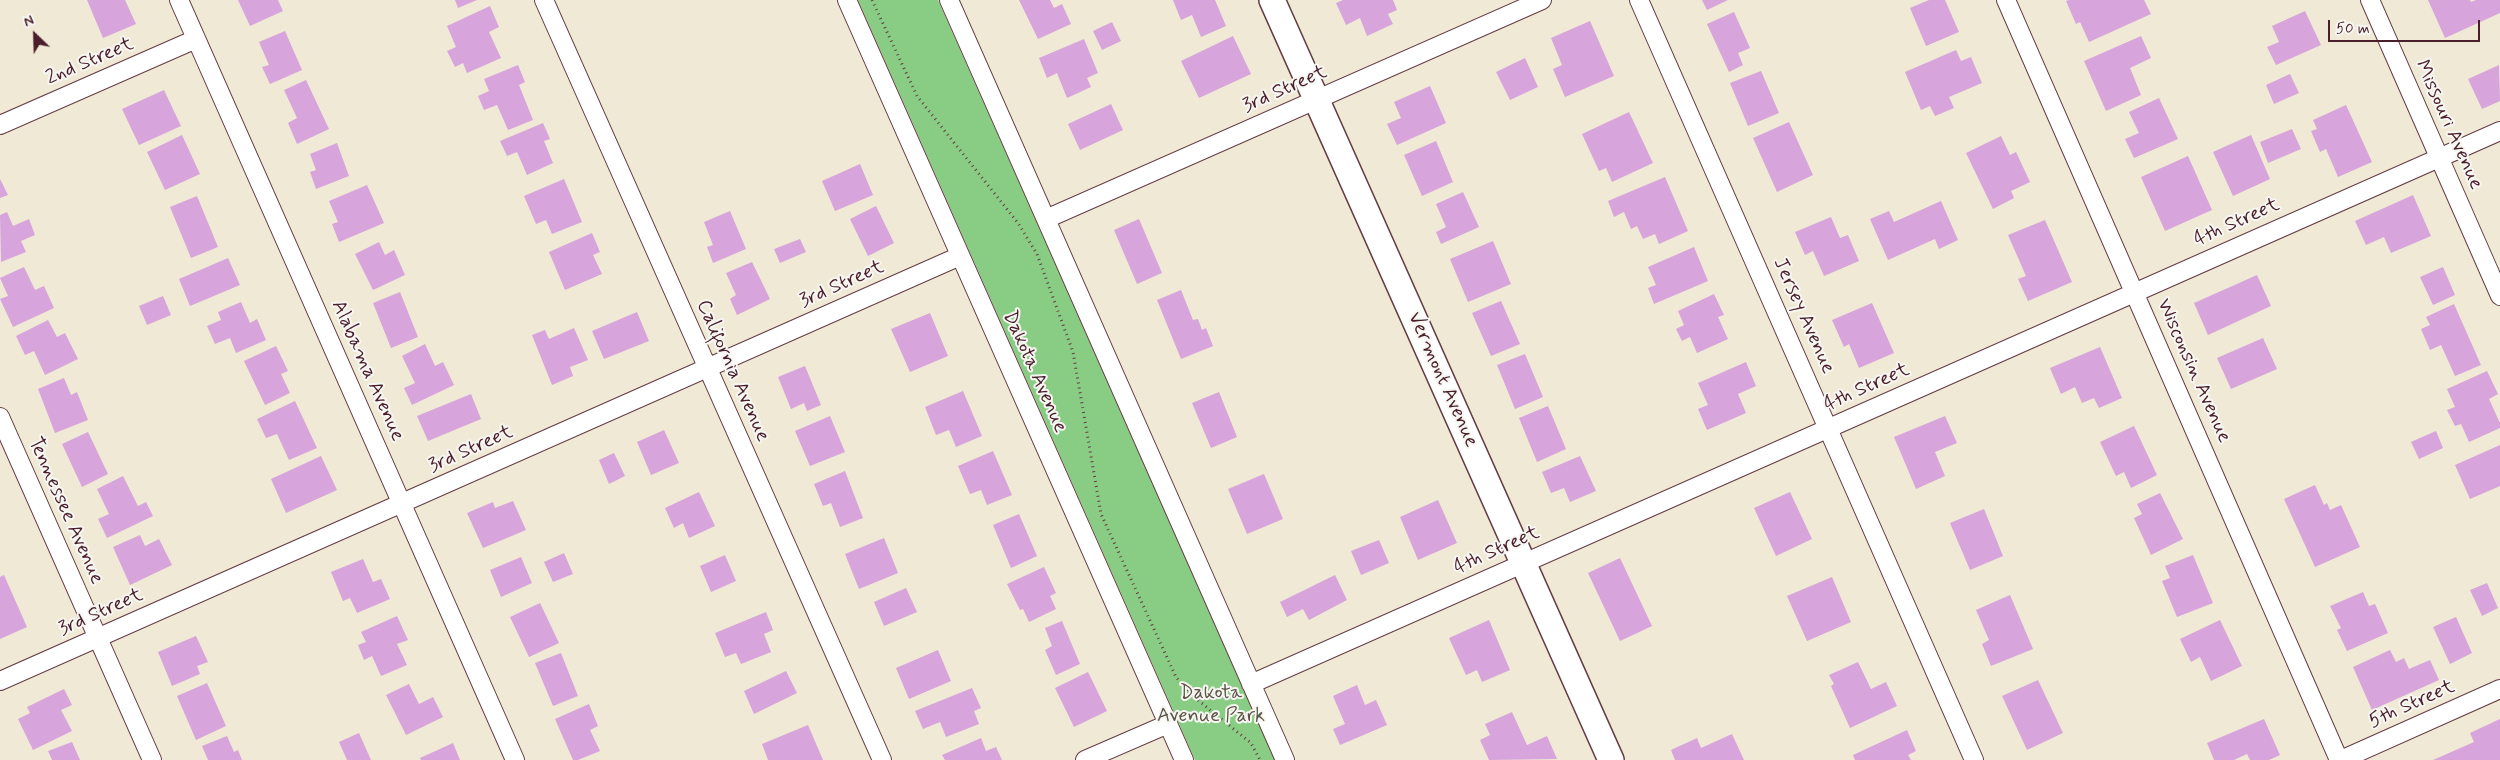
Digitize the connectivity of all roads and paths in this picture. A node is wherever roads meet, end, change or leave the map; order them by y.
1 (179, 0) edge
2 (544, 0) edge
3 (846, 0) edge
4 (872, 0) edge
5 (948, 0) edge
6 (1272, 0) edge
7 (1542, 0) edge
8 (1639, 0) edge
9 (2006, 0) edge
10 (2370, 0) edge
11 (196, 39) junction
12 (1316, 100) junction
13 (0, 124) edge
14 (2500, 131) edge
15 (2440, 157) junction
16 (1046, 218) junction
17 (960, 256) junction
18 (2135, 291) junction
19 (2500, 296) edge
20 (707, 367) junction
21 (0, 417) edge
22 (1829, 428) junction
23 (402, 504) junction
24 (1524, 563) junction
25 (98, 638) junction
26 (0, 681) edge
27 (1252, 684) junction
28 (2500, 689) edge
29 (1168, 724) junction
30 (152, 760) edge
31 (515, 760) edge
32 (882, 760) edge
33 (1085, 760) edge
34 (1184, 760) edge
35 (1260, 760) edge
36 (1285, 760) edge
37 (1611, 760) edge
38 (1974, 760) edge
39 (2340, 760) edge

1 - 11 street, Alabama Avenue
2 - 20 street, California Avenue
3 - 17 street, Dakota Avenue
4 - 35 path
5 - 16 street
6 - 12 street, Vermont Avenue
7 - 12 street, 3rd Street
8 - 22 street, Jersey Avenue
9 - 18 street, Wisconsin Avenue
10 - 15 street, Missouri Avenue
11 - 13 street, 2nd Street
11 - 23 street, Alabama Avenue
12 - 16 street, 3rd Street
12 - 24 street, Vermont Avenue
14 - 15 street, 4th Street
15 - 18 street, 4th Street
15 - 19 street, Missouri Avenue
16 - 27 street
17 - 20 street, 3rd Street
17 - 29 street, Dakota Avenue
18 - 22 street, 4th Street
18 - 39 street, Wisconsin Avenue
20 - 23 street, 3rd Street
20 - 32 street, California Avenue
21 - 25 street, Tennessee Avenue
22 - 24 street, 4th Street
22 - 38 street, Jersey Avenue
23 - 25 street, 3rd Street
23 - 31 street, Alabama Avenue
24 - 27 street, 4th Street
24 - 37 street, Vermont Avenue
25 - 26 street, 3rd Street
25 - 30 street, Tennessee Avenue
27 - 36 street
28 - 39 street, 5th Street
29 - 33 street
29 - 34 street, Dakota Avenue

